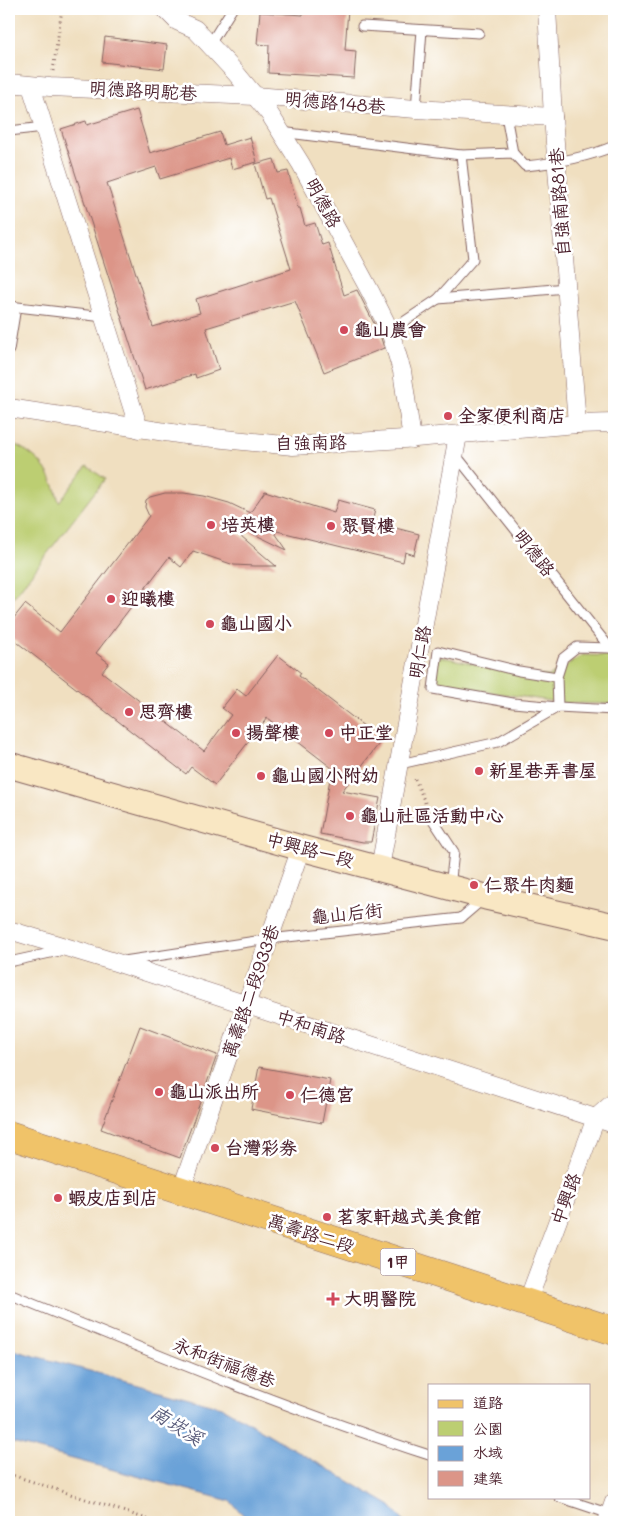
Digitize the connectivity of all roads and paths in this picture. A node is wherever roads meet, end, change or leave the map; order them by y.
1 (62, 9) edge
2 (165, 9) edge
3 (232, 9) edge
4 (547, 9) edge
5 (362, 26) dead end
6 (422, 30) junction
7 (479, 33) dead end
8 (210, 44) junction
9 (9, 83) edge
10 (31, 86) junction
11 (50, 87) junction
12 (255, 96) junction
13 (416, 109) junction
14 (506, 115) junction
15 (553, 118) junction
16 (44, 127) junction
17 (9, 131) edge
18 (281, 132) junction
19 (614, 146) edge
20 (513, 153) junction
21 (461, 155) junction
22 (557, 162) junction
23 (566, 288) junction
24 (438, 299) junction
25 (12, 306) edge
26 (104, 317) junction
27 (390, 331) junction
28 (9, 350) edge
29 (9, 408) edge
30 (614, 423) edge
31 (577, 424) junction
32 (139, 429) junction
33 (458, 435) junction
34 (412, 438) junction
35 (455, 454) junction
36 (612, 648) edge
37 (557, 677) junction
38 (558, 707) junction
39 (614, 710) edge
40 (404, 763) junction
41 (9, 765) edge
42 (431, 818) joint
43 (301, 848) junction
44 (380, 868) junction
45 (450, 887) junction
46 (486, 897) junction
47 (614, 926) edge
48 (9, 930) edge
49 (269, 939) junction
50 (70, 949) junction
51 (9, 962) edge
52 (115, 962) junction
53 (245, 1005) junction
54 (614, 1102) edge
55 (596, 1118) junction
56 (614, 1124) edge
57 (9, 1134) edge
58 (181, 1192) junction
59 (9, 1294) edge
60 (527, 1303) junction
61 (614, 1331) edge
62 (428, 1455) edge
63 (9, 1474) edge
64 (561, 1498) edge
65 (610, 1513) edge
66 (156, 1522) edge

1 - 11 path
2 - 8 street, 明德路
3 - 8 lane
4 - 15 street, 自強南路81巷
5 - 6 lane
6 - 7 lane
6 - 13 lane
8 - 12 street, 明德路
9 - 10 street, 明德路明駝巷
10 - 11 street, 明德路明駝巷
10 - 16 street
11 - 12 street, 明德路明駝巷
12 - 13 street, 明德路148巷
12 - 18 street, 明德路
13 - 14 street
14 - 15 street
14 - 20 lane
15 - 22 street, 自強南路81巷
16 - 17 lane
16 - 26 street
18 - 21 lane
18 - 27 street, 明德路
19 - 22 lane
20 - 21 lane
20 - 22 lane
21 - 24 lane
22 - 23 street, 自強南路81巷
23 - 24 lane
23 - 31 street, 自強南路81巷
24 - 27 lane
25 - 26 lane
25 - 28 lane
26 - 32 street
27 - 34 street, 明德路
29 - 32 street, 自強南路
30 - 31 street, 自強南路
31 - 33 street, 自強南路
32 - 34 street, 自強南路
33 - 34 street, 自強南路
33 - 35 street, 明仁路
35 - 36 lane, 明德路
35 - 40 street, 明仁路
36 - 37 lane
37 - 38 lane
37 - 38 lane
38 - 39 lane
38 - 40 lane
40 - 42 path
40 - 44 street, 明仁路
41 - 43 street, 中興路一段
42 - 45 lane
43 - 44 street, 中興路一段
43 - 49 street, 萬壽路二段933巷
44 - 45 street, 中興路一段
45 - 46 street, 中興路一段
46 - 47 street, 中興路一段
46 - 49 lane, 龜山后街
48 - 50 street, 中和南路
49 - 52 lane, 龜山后街
49 - 53 street, 萬壽路二段933巷
50 - 51 lane
50 - 52 street, 中和南路
52 - 53 street, 中和南路
53 - 55 street, 中和南路
53 - 58 street, 萬壽路二段933巷
54 - 55 street, 中興路
55 - 56 street, 中和南路
55 - 60 street, 中興路
57 - 58 main road, 萬壽路二段 / 1甲
58 - 60 main road, 萬壽路二段 / 1甲
59 - 62 lane, 永和街福德巷
60 - 61 main road, 萬壽路二段 / 1甲
63 - 66 path
64 - 65 lane

